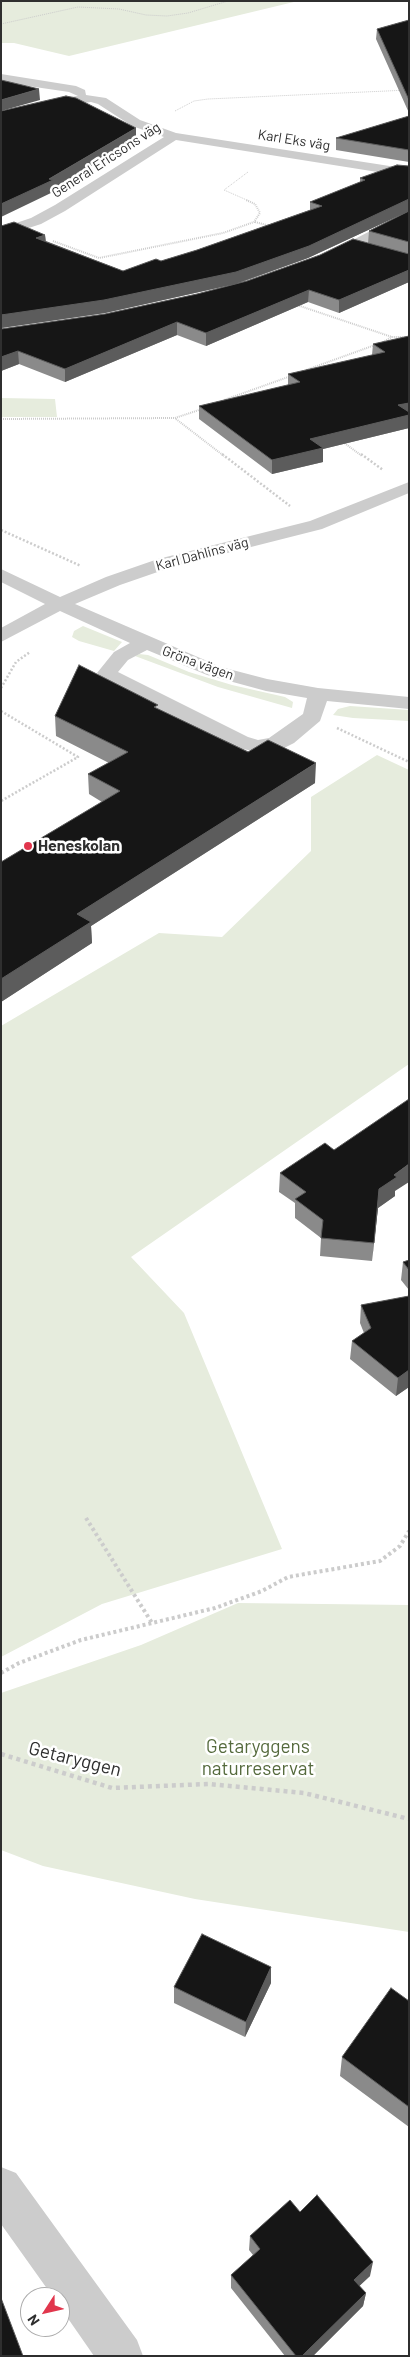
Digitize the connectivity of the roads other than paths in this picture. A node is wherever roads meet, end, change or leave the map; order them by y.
1 (1, 78) edge
2 (91, 98) junction
3 (1, 116) edge
4 (174, 136) junction
5 (409, 173) edge
6 (409, 215) edge
7 (1, 233) edge
8 (352, 245) junction
9 (368, 250) edge
10 (314, 263) edge
11 (408, 487) edge
12 (1, 575) edge
13 (59, 604) junction
14 (1, 636) edge
15 (144, 642) junction
16 (318, 694) junction
17 (409, 702) edge
18 (1, 2188) edge
19 (121, 2356) edge

1 - 2 street, General Ericsons väg
2 - 3 street
2 - 4 street, General Ericsons väg
4 - 5 street, Karl Eks väg
4 - 7 street, General Ericsons väg
6 - 8 street
8 - 9 street
8 - 10 street
11 - 13 street, Karl Dahlins väg
12 - 13 street, Gröna vägen
13 - 14 street, Karl Dahlins väg
13 - 15 street, Gröna vägen
15 - 16 street, Gröna vägen
15 - 16 street
16 - 17 street, Gröna vägen
18 - 19 street

